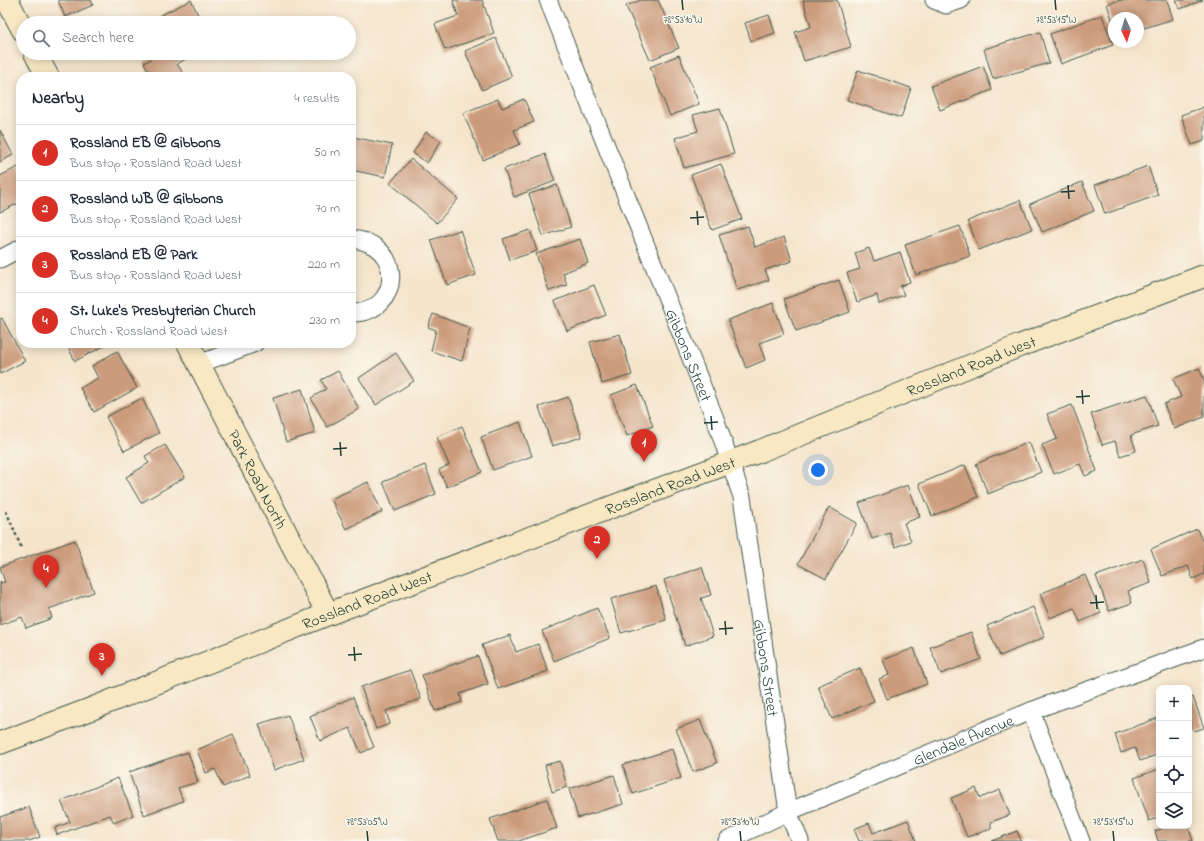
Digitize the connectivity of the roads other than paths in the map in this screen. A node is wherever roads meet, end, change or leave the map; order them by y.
1 (7, 0) edge
2 (548, 0) edge
3 (934, 0) edge
4 (961, 0) edge
5 (16, 17) edge
6 (39, 60) edge
7 (45, 72) edge
8 (356, 239) edge
9 (16, 251) edge
10 (0, 259) edge
11 (1204, 276) edge
12 (356, 313) edge
13 (191, 348) edge
14 (242, 348) edge
15 (199, 364) junction
16 (730, 462) junction
17 (328, 614) junction
18 (1204, 648) edge
19 (1031, 711) junction
20 (0, 742) edge
21 (788, 812) junction
22 (727, 841) edge
23 (800, 841) edge
24 (1081, 841) edge

1 - 5 main road
2 - 16 street, Gibbons Street
3 - 4 street
6 - 7 main road
8 - 12 street
9 - 10 street
11 - 16 main road, Rossland Road West
13 - 15 main road, Park Road North
14 - 15 street
15 - 17 main road, Park Road North
16 - 17 main road, Rossland Road West
16 - 21 street, Gibbons Street
17 - 20 main road, Rossland Road West
18 - 19 street, Glendale Avenue
19 - 21 street, Glendale Avenue
19 - 24 street
21 - 22 street, Glendale Avenue
21 - 23 street, Gibbons Street

